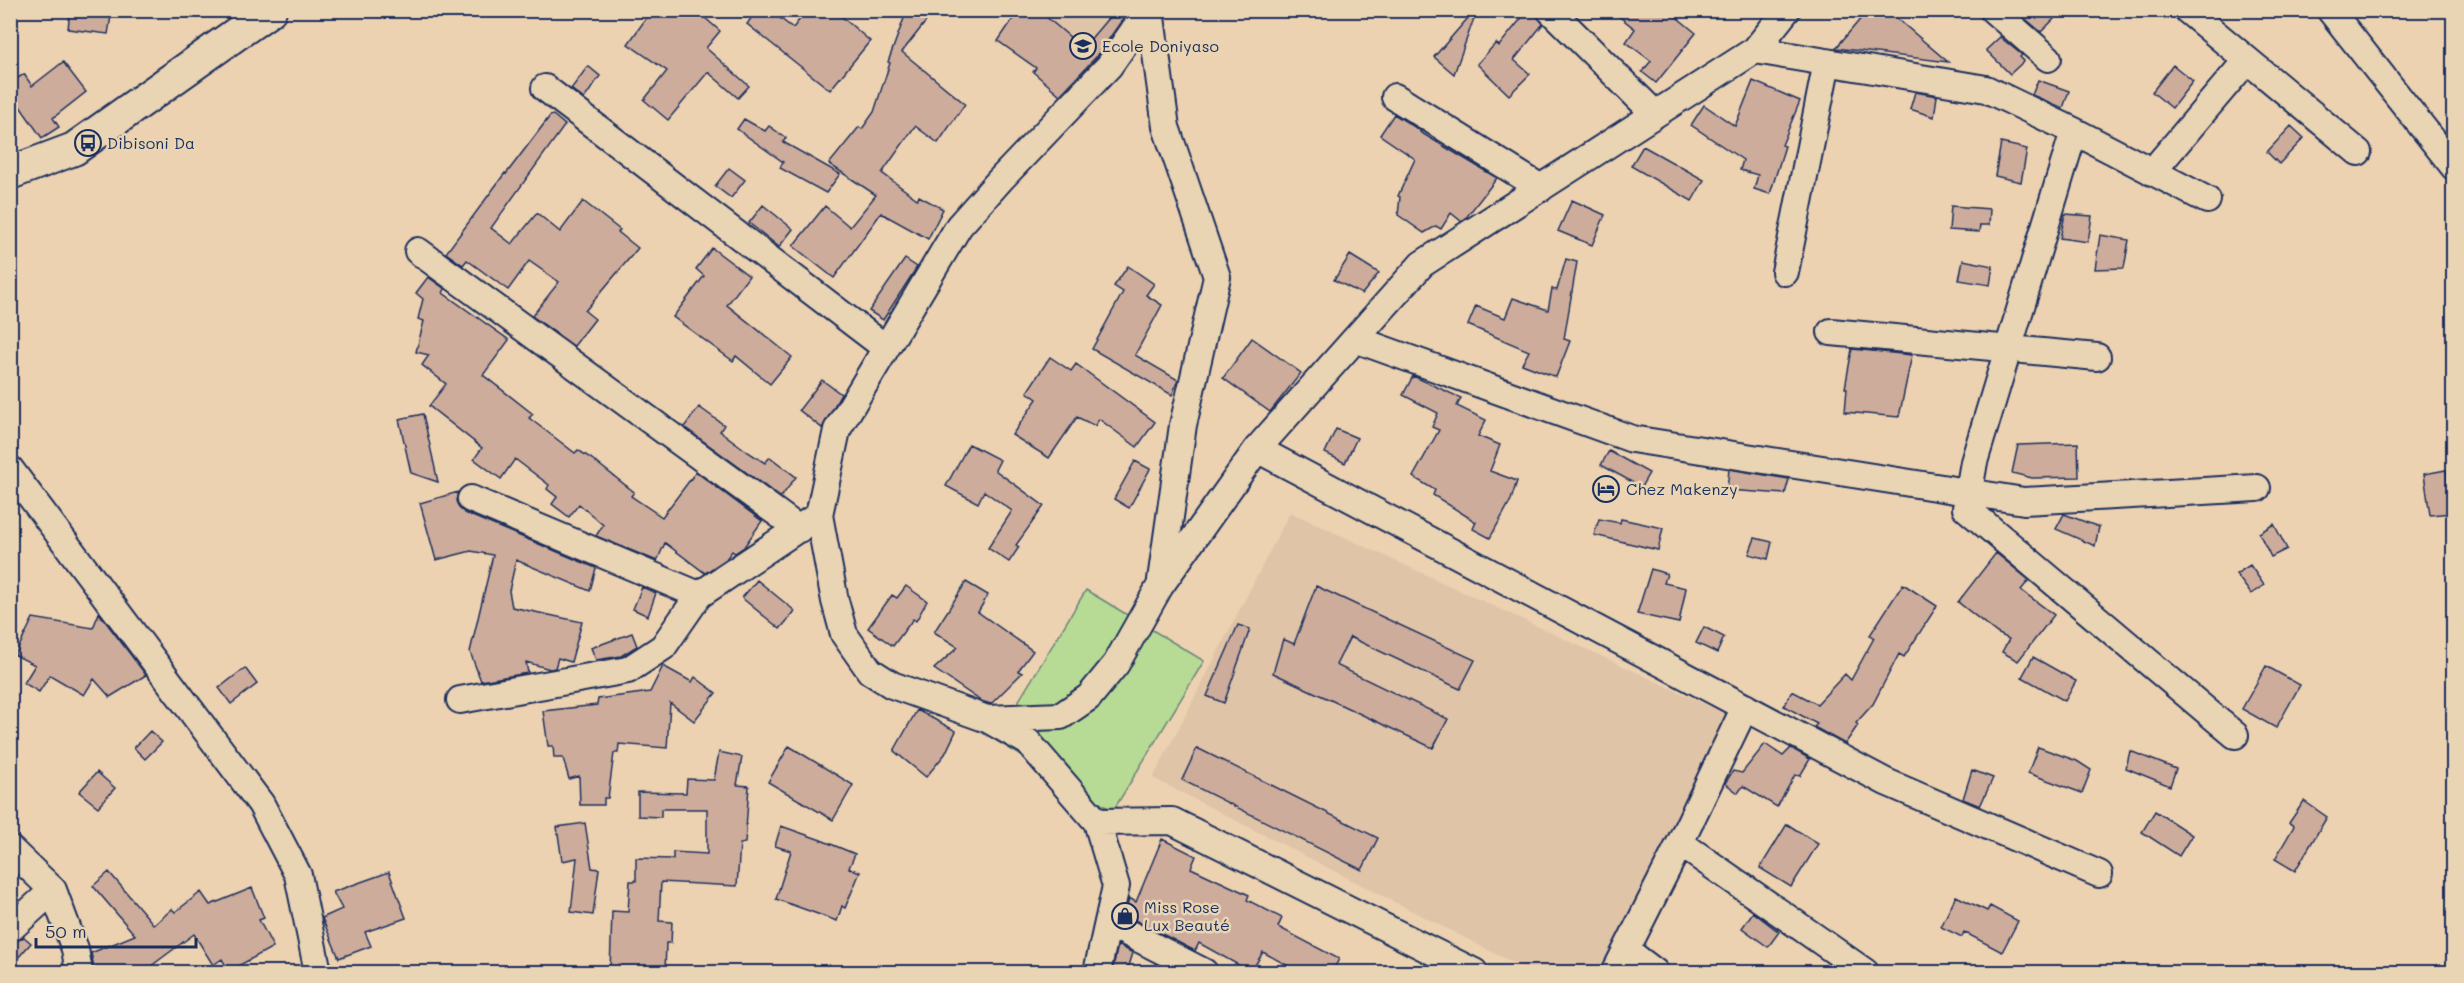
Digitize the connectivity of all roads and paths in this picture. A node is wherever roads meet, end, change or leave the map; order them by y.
1 (270, 10) edge
2 (1149, 10) edge
3 (1550, 10) edge
4 (1993, 10) edge
5 (2330, 10) edge
6 (1782, 12) edge
7 (2199, 14) edge
8 (1755, 50) junction
9 (2048, 58) dead end
10 (2247, 60) junction
11 (1827, 62) junction
12 (545, 88) dead end
13 (1395, 97) dead end
14 (1655, 114) junction
15 (2074, 131) junction
16 (2358, 152) dead end
17 (2454, 167) edge
18 (2152, 172) junction
19 (10, 173) edge
20 (1541, 188) junction
21 (2207, 200) dead end
22 (418, 251) dead end
23 (1785, 272) dead end
24 (1831, 332) dead end
25 (1355, 339) junction
26 (886, 348) junction
27 (2008, 348) junction
28 (2097, 357) dead end
29 (1257, 449) junction
30 (10, 469) edge
31 (2257, 488) dead end
32 (1969, 492) junction
33 (471, 499) dead end
34 (809, 522) junction
35 (1160, 586) junction
36 (699, 595) junction
37 (460, 700) dead end
38 (1745, 707) junction
39 (987, 719) junction
40 (2235, 735) dead end
41 (1097, 822) junction
42 (1680, 843) junction
43 (10, 849) edge
44 (2099, 874) dead end
45 (53, 890) junction
46 (1108, 923) junction
47 (10, 929) edge
48 (1626, 950) junction
49 (79, 972) edge
50 (318, 972) edge
51 (1097, 972) edge
52 (1204, 972) edge
53 (1474, 972) edge
54 (1614, 972) edge
55 (1655, 972) edge
56 (1865, 972) edge

1 - 19 street
2 - 26 street
2 - 35 street
3 - 14 street
4 - 9 street
5 - 17 street
6 - 8 street
7 - 10 street
8 - 11 street
8 - 14 street
10 - 16 street
10 - 18 street
11 - 15 street
11 - 23 street
12 - 26 street
13 - 20 street
14 - 20 street
15 - 18 street
15 - 27 street
18 - 21 street
20 - 25 street
22 - 34 street
24 - 27 street
25 - 29 street
25 - 32 street
26 - 34 street
27 - 28 street
27 - 32 street
29 - 35 street
29 - 38 street
30 - 50 street
31 - 32 street
32 - 40 street
33 - 36 street
34 - 36 street
34 - 39 street
35 - 39 street
36 - 37 street
38 - 42 street
38 - 44 street
39 - 41 street
41 - 46 street
41 - 53 street
42 - 48 street
42 - 56 street
43 - 45 street
45 - 47 street
45 - 49 street
46 - 51 street
46 - 52 street
48 - 54 street
48 - 55 street

